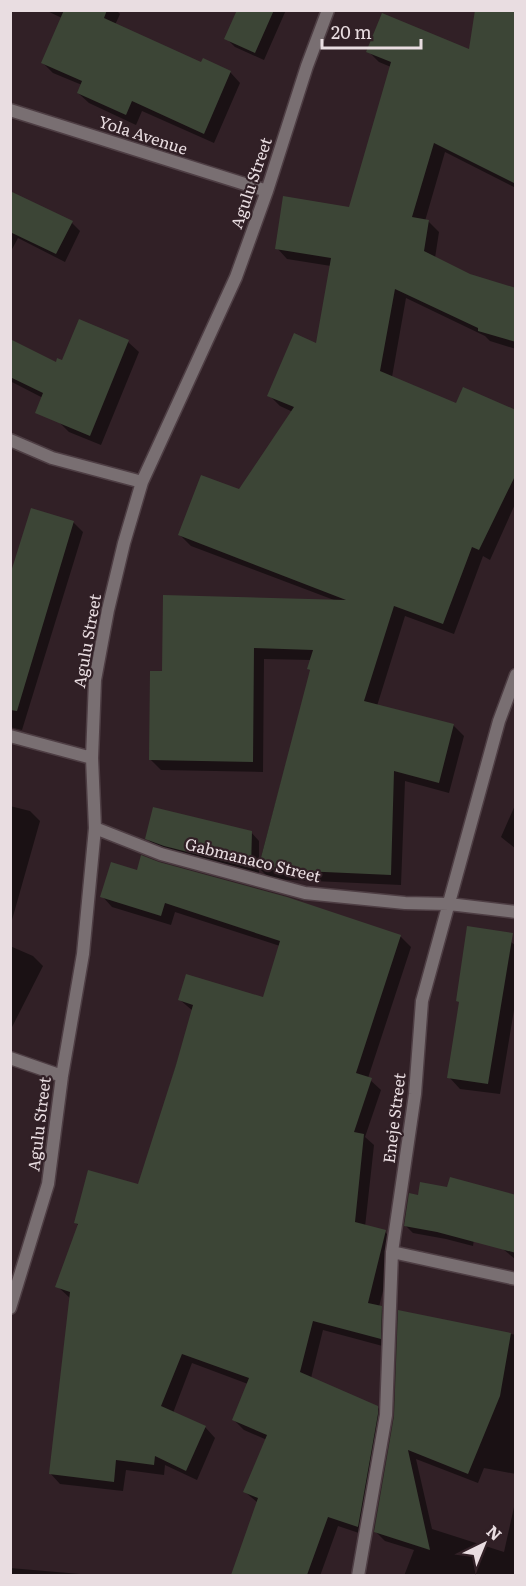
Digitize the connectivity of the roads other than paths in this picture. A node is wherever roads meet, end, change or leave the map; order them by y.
1 (328, 10) edge
2 (10, 110) edge
3 (267, 191) junction
4 (10, 440) edge
5 (142, 482) junction
6 (516, 675) edge
7 (10, 736) edge
8 (92, 758) junction
9 (94, 828) junction
10 (449, 904) junction
11 (516, 912) edge
12 (10, 1058) edge
13 (62, 1076) junction
14 (392, 1252) junction
15 (516, 1279) edge
16 (10, 1308) edge
17 (358, 1575) edge

1 - 3 street, Agulu Street
2 - 3 street, Yola Avenue
3 - 5 street, Agulu Street
4 - 5 street
5 - 8 street, Agulu Street
6 - 10 street, Eneje Street
7 - 8 street
8 - 9 street, Agulu Street
9 - 10 street, Gabmanaco Street
9 - 13 street, Agulu Street
10 - 11 street, Gabmanaco Street
10 - 14 street, Eneje Street
12 - 13 street
13 - 16 street, Agulu Street
14 - 15 street
14 - 17 street, Eneje Street

